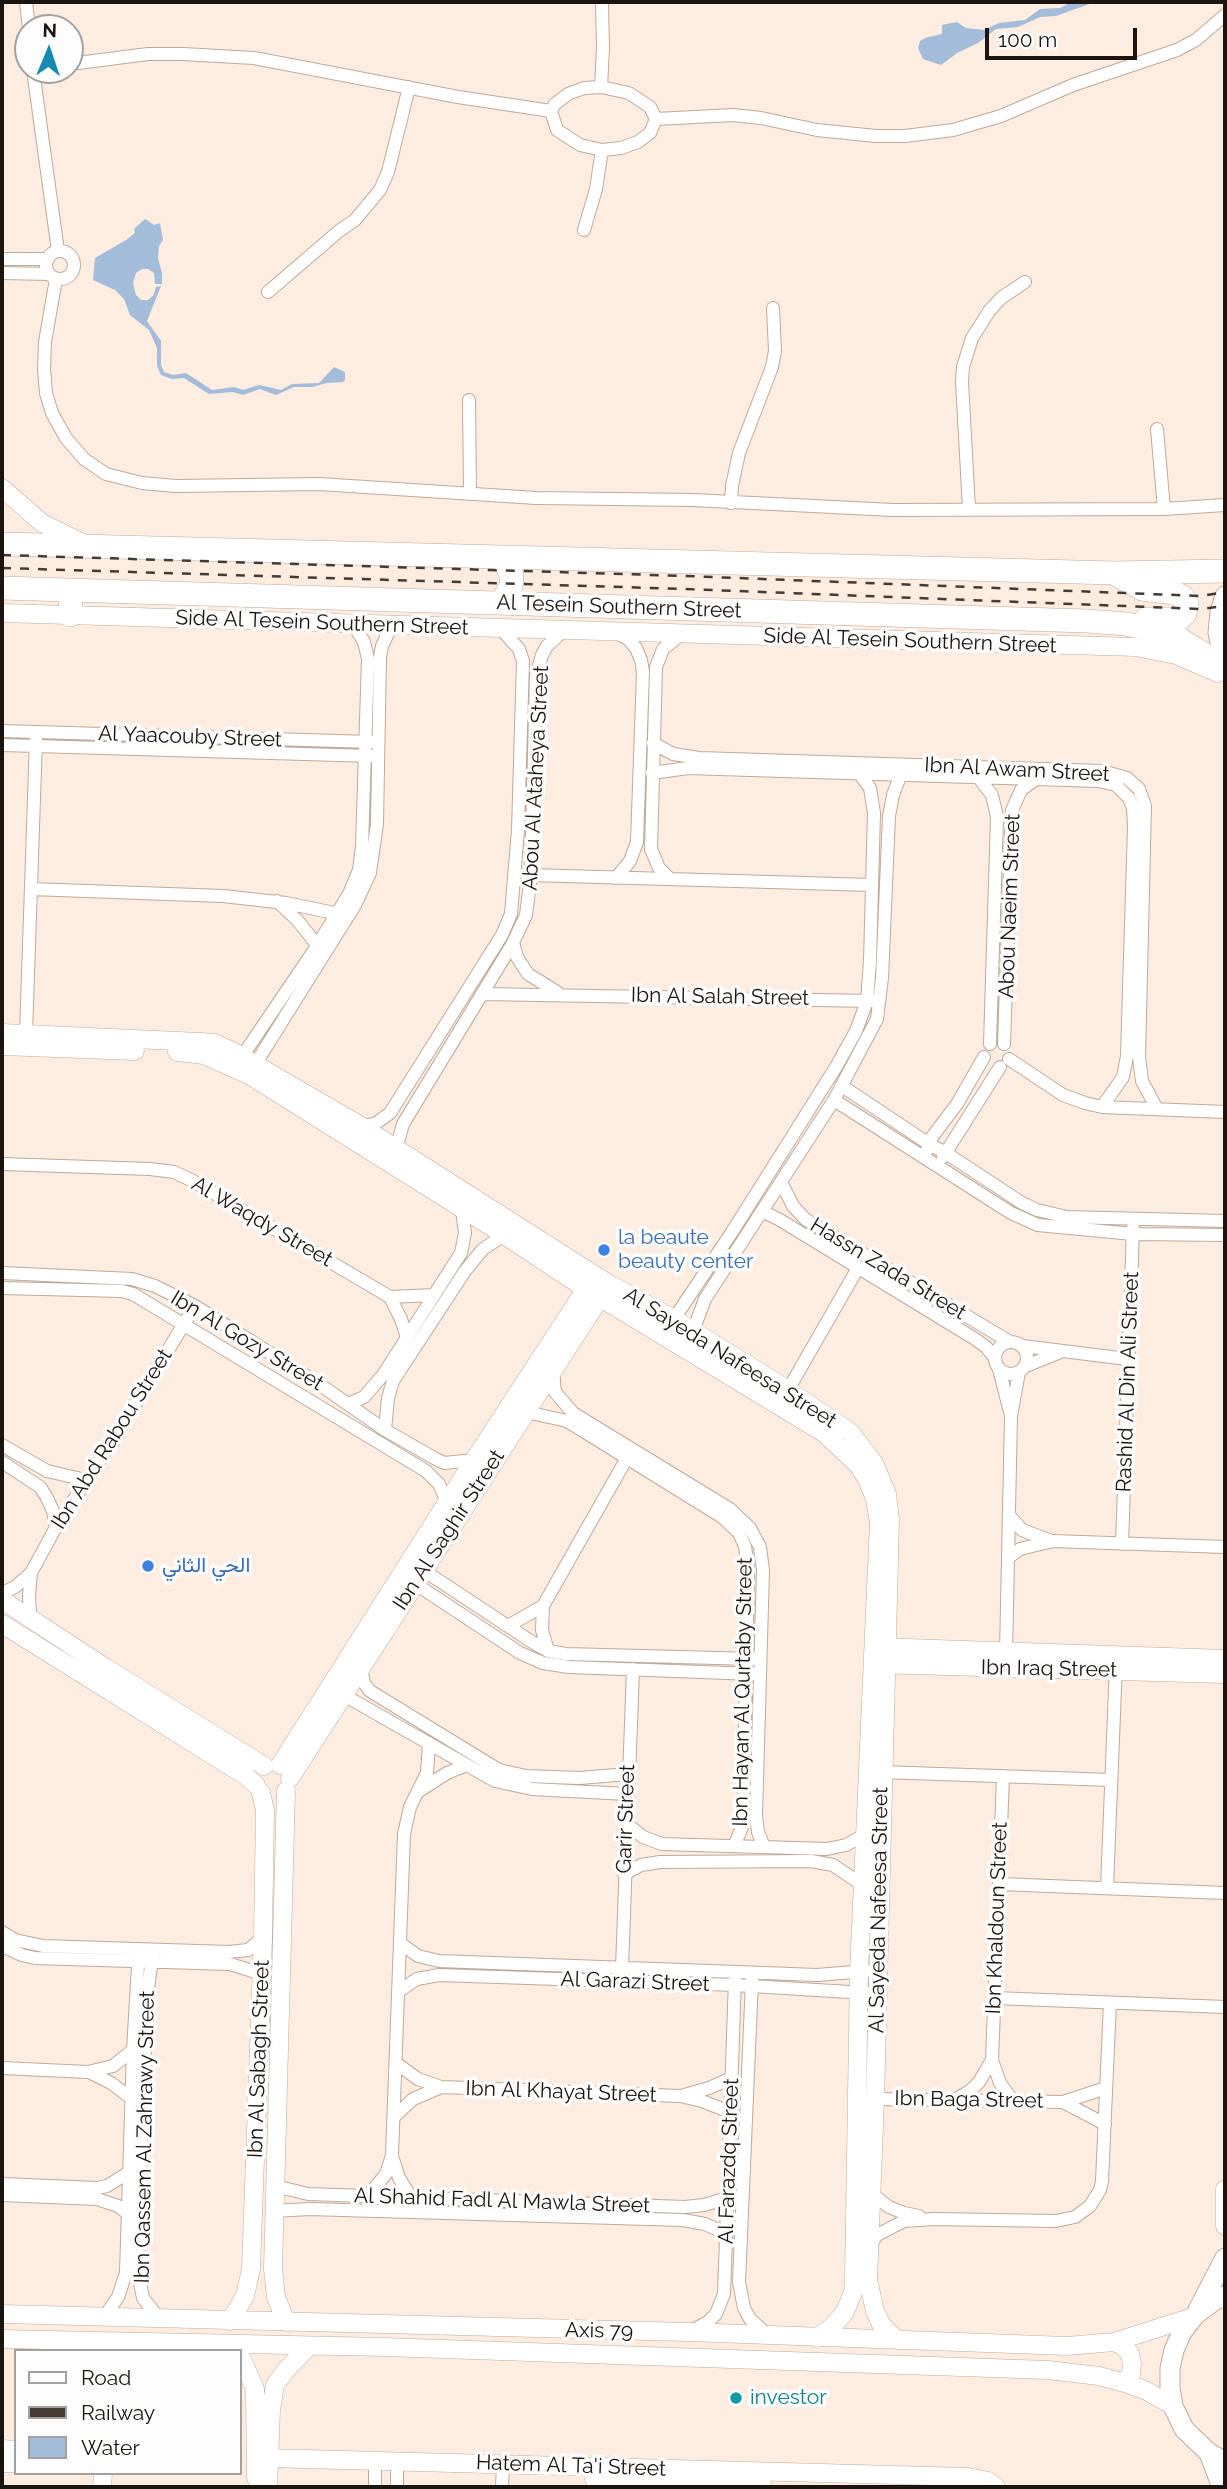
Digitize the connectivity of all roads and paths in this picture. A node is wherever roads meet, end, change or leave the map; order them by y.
1 (602, 2) edge
2 (1225, 15) edge
3 (84, 62) edge
4 (35, 84) edge
5 (409, 87) junction
6 (601, 87) junction
7 (551, 111) junction
8 (656, 119) junction
9 (601, 150) junction
10 (584, 230) dead end
11 (53, 255) junction
12 (2, 260) edge
13 (2, 273) edge
14 (53, 276) junction
15 (1025, 282) dead end
16 (268, 292) dead end
17 (773, 308) dead end
18 (469, 400) dead end
19 (1157, 429) dead end
20 (2, 488) edge
21 (470, 494) junction
22 (731, 503) junction
23 (1225, 505) edge
24 (969, 509) junction
25 (1164, 509) junction
26 (2, 544) edge
27 (89, 546) junction
28 (503, 559) junction
29 (1225, 571) edge
30 (1115, 573) junction
31 (2, 588) edge
32 (71, 591) junction
33 (1225, 597) edge
34 (502, 603) junction
35 (2, 613) edge
36 (70, 615) junction
37 (353, 624) junction
38 (1126, 624) junction
39 (392, 625) junction
40 (501, 629) junction
41 (563, 631) junction
42 (615, 632) junction
43 (680, 635) junction
44 (1225, 666) edge
45 (1225, 676) edge
46 (2, 731) edge
47 (36, 732) junction
48 (372, 742) junction
49 (653, 743) junction
50 (2, 745) edge
51 (36, 746) junction
52 (371, 756) junction
53 (903, 770) junction
54 (652, 773) junction
55 (859, 773) junction
56 (978, 777) junction
57 (1036, 779) junction
58 (531, 875) junction
59 (616, 877) junction
60 (670, 879) junction
61 (872, 886) junction
62 (31, 889) junction
63 (276, 901) junction
64 (1138, 901) junction
65 (343, 915) junction
66 (513, 943) junction
67 (321, 949) junction
68 (482, 993) junction
69 (560, 993) junction
70 (874, 1001) junction
71 (2, 1033) edge
72 (26, 1034) junction
73 (990, 1044) junction
74 (1004, 1044) junction
75 (2, 1046) edge
76 (984, 1057) junction
77 (1005, 1063) junction
78 (245, 1065) junction
79 (842, 1086) junction
80 (834, 1100) junction
81 (1102, 1107) junction
82 (1157, 1109) junction
83 (1225, 1112) edge
84 (361, 1126) junction
85 (929, 1144) junction
86 (399, 1150) junction
87 (946, 1153) junction
88 (924, 1157) junction
89 (2, 1164) edge
90 (938, 1166) junction
91 (781, 1182) junction
92 (462, 1210) junction
93 (762, 1212) junction
94 (1133, 1220) junction
95 (1225, 1221) edge
96 (1133, 1234) junction
97 (504, 1235) junction
98 (1225, 1235) edge
99 (460, 1268) junction
100 (858, 1268) junction
101 (2, 1273) edge
102 (597, 1286) junction
103 (2, 1288) edge
104 (434, 1295) junction
105 (390, 1297) junction
106 (195, 1306) junction
107 (674, 1319) junction
108 (185, 1324) junction
109 (693, 1331) junction
110 (407, 1338) junction
111 (1016, 1344) junction
112 (1063, 1351) junction
113 (1127, 1359) junction
114 (997, 1364) junction
115 (1022, 1369) junction
116 (553, 1370) junction
117 (388, 1378) junction
118 (788, 1390) junction
119 (348, 1404) junction
120 (526, 1412) junction
121 (1011, 1416) junction
122 (570, 1417) junction
123 (385, 1430) junction
124 (2, 1445) edge
125 (627, 1458) junction
126 (474, 1460) junction
127 (2, 1462) edge
128 (86, 1480) junction
129 (447, 1502) junction
130 (1009, 1515) junction
131 (56, 1527) junction
132 (1053, 1541) junction
133 (1122, 1544) junction
134 (1225, 1548) edge
135 (1008, 1558) junction
136 (31, 1573) junction
137 (419, 1577) junction
138 (2, 1593) edge
139 (2, 1600) edge
140 (543, 1606) junction
141 (30, 1616) junction
142 (2, 1624) edge
143 (508, 1626) junction
144 (520, 1634) junction
145 (511, 1647) junction
146 (548, 1651) junction
147 (1006, 1653) junction
148 (881, 1656) junction
149 (747, 1659) junction
150 (1225, 1659) edge
151 (761, 1660) junction
152 (1116, 1663) junction
153 (361, 1665) junction
154 (633, 1670) junction
155 (747, 1673) junction
156 (761, 1674) junction
157 (1225, 1674) edge
158 (342, 1694) junction
159 (429, 1743) junction
160 (467, 1765) junction
161 (882, 1772) junction
162 (628, 1774) junction
163 (280, 1775) junction
164 (1003, 1776) junction
165 (1111, 1780) junction
166 (258, 1789) junction
167 (419, 1791) junction
168 (628, 1794) junction
169 (627, 1824) junction
170 (864, 1835) junction
171 (734, 1846) junction
172 (764, 1847) junction
173 (624, 1874) junction
174 (999, 1884) junction
175 (864, 1886) junction
176 (1107, 1888) junction
177 (1225, 1893) edge
178 (2, 1932) edge
179 (263, 1938) junction
180 (401, 1943) junction
181 (2, 1946) edge
182 (138, 1955) junction
183 (152, 1955) junction
184 (622, 1968) junction
185 (868, 1971) junction
186 (753, 1973) junction
187 (262, 1974) junction
188 (735, 1979) junction
189 (752, 1986) junction
190 (399, 1992) junction
191 (868, 1993) junction
192 (995, 1998) junction
193 (1111, 2003) junction
194 (1225, 2007) edge
195 (133, 2050) junction
196 (992, 2060) junction
197 (396, 2063) junction
198 (2, 2068) edge
199 (88, 2072) junction
200 (732, 2078) junction
201 (441, 2087) junction
202 (1107, 2088) junction
203 (680, 2096) junction
204 (131, 2098) junction
205 (875, 2099) junction
206 (954, 2100) junction
207 (1013, 2101) junction
208 (1063, 2102) junction
209 (732, 2113) junction
210 (394, 2118) junction
211 (1105, 2124) junction
212 (135, 2140) junction
213 (392, 2155) junction
214 (128, 2173) junction
215 (729, 2175) junction
216 (744, 2175) junction
217 (2, 2185) edge
218 (275, 2186) junction
219 (1225, 2189) edge
220 (872, 2194) junction
221 (2, 2195) edge
222 (368, 2196) junction
223 (411, 2197) junction
224 (728, 2197) junction
225 (497, 2200) junction
226 (275, 2211) junction
227 (127, 2213) junction
228 (497, 2214) junction
229 (933, 2219) junction
230 (1225, 2226) edge
231 (727, 2234) junction
232 (869, 2248) junction
233 (1225, 2258) edge
234 (861, 2280) junction
235 (248, 2287) junction
236 (275, 2289) junction
237 (141, 2291) junction
238 (120, 2294) junction
239 (1225, 2296) edge
240 (2, 2314) edge
241 (1195, 2315) junction
242 (104, 2317) junction
243 (159, 2318) junction
244 (230, 2321) junction
245 (286, 2322) junction
246 (513, 2329) junction
247 (548, 2330) junction
248 (688, 2332) junction
249 (769, 2336) junction
250 (816, 2338) junction
251 (2, 2339) edge
252 (897, 2340) junction
253 (1114, 2342) junction
254 (80, 2346) edge
255 (122, 2346) edge
256 (309, 2346) junction
257 (208, 2349) edge
258 (242, 2350) edge
259 (513, 2351) junction
260 (547, 2353) junction
261 (242, 2360) edge
262 (1125, 2383) junction
263 (275, 2385) junction
264 (256, 2389) junction
265 (1173, 2406) junction
266 (1217, 2457) edge
267 (268, 2472) edge
268 (375, 2473) edge
269 (397, 2474) edge
270 (502, 2476) edge
271 (901, 2483) edge
272 (256, 2487) edge
273 (922, 2487) edge
274 (996, 2487) edge
275 (1222, 2487) edge

1 - 6 street
2 - 8 street
3 - 5 street
4 - 11 street
5 - 7 street
5 - 16 street
6 - 7 street
6 - 8 street
7 - 9 street
8 - 9 street
9 - 10 street
11 - 12 street
11 - 14 street
11 - 14 street
13 - 14 street
14 - 21 street
15 - 24 street
17 - 22 street
18 - 21 street
19 - 25 street
20 - 27 street
21 - 22 street
22 - 24 street
23 - 25 street
24 - 25 street
26 - 27 highway
27 - 28 highway
28 - 30 highway
28 - 34 highway
29 - 30 highway
30 - 38 highway
31 - 32 highway, Al Tesein Southern Street
32 - 34 highway, Al Tesein Southern Street
32 - 36 highway
33 - 44 main road
34 - 38 highway, Al Tesein Southern Street
35 - 36 street, Side Al Tesein Southern Street
36 - 37 street, Side Al Tesein Southern Street
37 - 39 street, Side Al Tesein Southern Street
37 - 48 street
38 - 44 highway, Al Tesein Southern Street
39 - 40 street, Side Al Tesein Southern Street
39 - 48 street
40 - 41 street, Side Al Tesein Southern Street
40 - 84 street, Abou Al Ataheya Street
41 - 42 street, Side Al Tesein Southern Street
41 - 58 street, Abou Al Ataheya Street
42 - 43 street, Side Al Tesein Southern Street
42 - 59 street
43 - 45 street, Side Al Tesein Southern Street
43 - 49 street
46 - 47 street, Al Yaacouby Street
47 - 48 street, Al Yaacouby Street
47 - 51 street
48 - 52 street
49 - 53 street, Ibn Al Awam Street
49 - 54 street
50 - 51 street, Al Yaacouby Street
51 - 52 street, Al Yaacouby Street
51 - 62 street
52 - 65 street
53 - 55 street, Ibn Al Awam Street
53 - 56 street, Ibn Al Awam Street
53 - 64 street, Ibn Al Awam Street
53 - 70 street
54 - 55 street, Ibn Al Awam Street
54 - 60 street
55 - 61 street
56 - 57 street, Ibn Al Awam Street
56 - 73 street, Abou Naeim Street
57 - 64 street, Ibn Al Awam Street
57 - 74 street, Abou Naeim Street
58 - 59 street
58 - 66 street, Abou Al Ataheya Street
59 - 60 street
60 - 61 street
61 - 70 street
62 - 63 street
62 - 72 street
63 - 65 street
63 - 67 street
64 - 81 street, Ibn Al Awam Street
64 - 82 street, Ibn Al Awam Street
65 - 67 street
66 - 68 street, Abou Al Ataheya Street
66 - 69 street, Ibn Al Salah Street
67 - 78 street
68 - 69 street, Ibn Al Salah Street
68 - 86 street, Abou Al Ataheya Street
69 - 70 street, Ibn Al Salah Street
70 - 79 street
70 - 107 street
71 - 72 street, Al Sayeda Nafeesa Street
72 - 78 street, Al Sayeda Nafeesa Street
73 - 74 street
73 - 76 street
74 - 77 street
75 - 78 street, Al Sayeda Nafeesa Street
76 - 77 street
76 - 85 street
77 - 81 street
77 - 87 street
78 - 84 street, Al Sayeda Nafeesa Street
78 - 92 street, Al Sayeda Nafeesa Street
79 - 80 street
79 - 85 street
80 - 88 street
80 - 91 street
81 - 82 street
82 - 83 street
84 - 86 street, Al Sayeda Nafeesa Street
85 - 87 street
85 - 88 street
86 - 102 street, Al Sayeda Nafeesa Street
87 - 90 street
87 - 94 street
88 - 90 street
89 - 105 street, Al Waqdy Street
90 - 96 street
91 - 93 street
91 - 111 street, Hassn Zada Street
92 - 97 street, Al Sayeda Nafeesa Street
92 - 99 street
93 - 100 street, Hassn Zada Street
93 - 109 street
94 - 95 street
94 - 96 street, Rashid Al Din Ali Street
96 - 98 street
96 - 113 street, Rashid Al Din Ali Street
97 - 99 street
97 - 102 street, Al Sayeda Nafeesa Street
99 - 104 street
99 - 117 street
100 - 114 street, Hassn Zada Street
100 - 118 street
101 - 106 street, Ibn Al Gozy Street
102 - 107 street, Al Sayeda Nafeesa Street
102 - 116 street, Ibn Al Saghir Street
102 - 126 street, Ibn Al Saghir Street
102 - 148 street, Al Sayeda Nafeesa Street
103 - 108 street, Ibn Al Gozy Street
104 - 105 street
104 - 110 street
105 - 110 street
106 - 108 street, Ibn Abd Rabou Street
106 - 119 street, Ibn Al Gozy Street
107 - 109 street, Al Sayeda Nafeesa Street
108 - 128 street, Ibn Abd Rabou Street
108 - 129 street, Ibn Al Gozy Street
109 - 118 street, Al Sayeda Nafeesa Street
110 - 117 street
111 - 112 street, Hassn Zada Street
111 - 114 street
111 - 115 street
112 - 113 street, Hassn Zada Street
112 - 115 street, Hassn Zada Street
113 - 133 street, Rashid Al Din Ali Street
114 - 115 street
114 - 121 street
115 - 121 street
116 - 120 street, Ibn Al Saghir Street
116 - 122 street, Ibn Hayan Al Qurtaby Street
117 - 119 street
117 - 123 street
118 - 148 street, Al Sayeda Nafeesa Street
119 - 123 street, Ibn Al Gozy Street
120 - 122 street, Ibn Hayan Al Qurtaby Street
120 - 137 street, Ibn Al Saghir Street
121 - 130 street
122 - 125 street, Ibn Hayan Al Qurtaby Street
122 - 151 street, Ibn Hayan Al Qurtaby Street
123 - 126 street, Ibn Al Gozy Street
124 - 128 street
125 - 140 street
125 - 149 street, Ibn Hayan Al Qurtaby Street
126 - 129 street, Ibn Al Saghir Street
127 - 131 street
128 - 131 street, Ibn Abd Rabou Street
129 - 163 street, Ibn Al Saghir Street
130 - 132 street
130 - 135 street
131 - 136 street, Ibn Abd Rabou Street
132 - 133 street
132 - 135 street
133 - 134 street
135 - 147 street
136 - 138 street, Ibn Abd Rabou Street
136 - 141 street, Ibn Abd Rabou Street
137 - 143 street
137 - 145 street
137 - 153 street, Ibn Al Saghir Street
139 - 141 street
140 - 143 street
140 - 146 street
141 - 163 street
142 - 166 street
143 - 144 street
144 - 145 street
144 - 146 street
145 - 154 street
146 - 149 street
147 - 148 street, Ibn Iraq Street
147 - 152 street, Ibn Iraq Street
148 - 152 street, Ibn Iraq Street
148 - 161 street, Al Sayeda Nafeesa Street
148 - 170 street, Al Sayeda Nafeesa Street
149 - 151 street
149 - 155 street, Ibn Hayan Al Qurtaby Street
150 - 152 street, Ibn Iraq Street
151 - 156 street, Ibn Hayan Al Qurtaby Street
152 - 157 street, Ibn Iraq Street
152 - 165 street
153 - 158 street, Ibn Al Saghir Street
153 - 162 street
154 - 155 street
154 - 162 street, Garir Street
155 - 156 street
155 - 171 street, Ibn Hayan Al Qurtaby Street
156 - 172 street, Ibn Hayan Al Qurtaby Street
158 - 159 street
158 - 163 street, Ibn Al Saghir Street
159 - 160 street
159 - 167 street
160 - 167 street
160 - 168 street
161 - 164 street
161 - 185 street, Al Sayeda Nafeesa Street
162 - 168 street, Garir Street
163 - 166 street
163 - 166 street
163 - 218 street, Ibn Al Sabagh Street
164 - 165 street
164 - 174 street, Ibn Khaldoun Street
165 - 176 street
166 - 179 street, Ibn Al Sabagh Street
167 - 180 street
168 - 169 street, Garir Street
169 - 171 street
169 - 173 street, Garir Street
170 - 172 street
170 - 175 street, Al Sayeda Nafeesa Street
171 - 172 street
173 - 175 street
173 - 184 street, Garir Street
174 - 176 street
174 - 192 street, Ibn Khaldoun Street
175 - 185 street, Al Sayeda Nafeesa Street
176 - 177 street
178 - 182 street
179 - 183 street
179 - 187 street, Ibn Al Sabagh Street
180 - 184 street, Al Garazi Street
180 - 190 street
181 - 182 street
182 - 183 street
182 - 195 street, Ibn Qassem Al Zahrawy Street
183 - 187 street
183 - 212 street, Ibn Qassem Al Zahrawy Street
184 - 188 street, Al Garazi Street
185 - 186 street, Al Garazi Street
185 - 191 street, Al Sayeda Nafeesa Street
186 - 188 street, Al Garazi Street
186 - 189 street, Al Farazdq Street
187 - 235 street, Ibn Al Sabagh Street
188 - 189 street, Al Garazi Street
188 - 190 street, Al Garazi Street
188 - 200 street, Al Farazdq Street
189 - 191 street, Al Garazi Street
189 - 216 street, Al Farazdq Street
190 - 197 street
191 - 205 street, Al Sayeda Nafeesa Street
191 - 234 street, Al Sayeda Nafeesa Street
192 - 193 street
192 - 196 street, Ibn Khaldoun Street
193 - 194 street
193 - 202 street
195 - 199 street
195 - 204 street, Ibn Qassem Al Zahrawy Street
196 - 206 street
196 - 207 street, Ibn Khaldoun Street
197 - 201 street, Ibn Al Khayat Street
197 - 210 street
198 - 199 street
199 - 204 street
200 - 203 street, Ibn Al Khayat Street
200 - 209 street, Al Farazdq Street
201 - 203 street, Ibn Al Khayat Street
201 - 210 street, Ibn Al Khayat Street
202 - 208 street, Ibn Baga Street
202 - 211 street
203 - 209 street, Ibn Al Khayat Street
204 - 212 street, Ibn Qassem Al Zahrawy Street
205 - 206 street, Ibn Baga Street
205 - 220 street, Al Sayeda Nafeesa Street
206 - 207 street, Ibn Baga Street
207 - 208 street, Ibn Baga Street
208 - 211 street, Ibn Baga Street
209 - 215 street, Al Farazdq Street
210 - 213 street
211 - 229 street
212 - 214 street, Ibn Qassem Al Zahrawy Street
212 - 237 street, Ibn Qassem Al Zahrawy Street
213 - 222 street
213 - 223 street
214 - 217 street
214 - 227 street, Ibn Qassem Al Zahrawy Street
215 - 216 street
215 - 224 street, Al Farazdq Street
216 - 249 street, Al Farazdq Street
218 - 222 street, Al Shahid Fadl Al Mawla Street
218 - 226 street, Ibn Al Sabagh Street
219 - 230 street
220 - 229 street
220 - 232 street, Al Sayeda Nafeesa Street
221 - 227 street
222 - 223 street, Al Shahid Fadl Al Mawla Street
223 - 225 street, Al Shahid Fadl Al Mawla Street
224 - 225 street, Al Shahid Fadl Al Mawla Street
224 - 231 street, Al Farazdq Street
225 - 228 street
226 - 228 street, Al Shahid Fadl Al Mawla Street
226 - 236 street, Ibn Al Sabagh Street
227 - 238 street, Ibn Qassem Al Zahrawy Street
228 - 231 street, Al Shahid Fadl Al Mawla Street
229 - 232 street
231 - 248 street, Al Farazdq Street
232 - 234 street, Al Sayeda Nafeesa Street
233 - 241 main road
234 - 250 street, Al Sayeda Nafeesa Street
234 - 252 street, Al Sayeda Nafeesa Street
235 - 236 street
235 - 244 street, Ibn Al Sabagh Street
236 - 245 street, Ibn Al Sabagh Street
237 - 238 street
237 - 243 street, Ibn Qassem Al Zahrawy Street
238 - 242 street, Ibn Qassem Al Zahrawy Street
239 - 241 main road
240 - 242 street, Axis 79
241 - 253 street, Axis 79
241 - 265 main road
242 - 243 street, Axis 79
243 - 244 street, Axis 79
244 - 245 street, Axis 79
245 - 246 street, Axis 79
246 - 247 street, Axis 79
246 - 259 street
247 - 248 street, Axis 79
247 - 260 street
248 - 249 street, Axis 79
249 - 250 street, Axis 79
250 - 252 street, Axis 79
251 - 254 street, Axis 79
252 - 253 street, Axis 79
253 - 262 street
254 - 255 street, Axis 79
255 - 257 street, Axis 79
256 - 258 street, Axis 79
256 - 259 street, Axis 79
256 - 263 street
259 - 260 street, Axis 79
260 - 262 street, Axis 79
261 - 264 street
262 - 265 street, Axis 79
263 - 264 street
263 - 267 street
264 - 272 street
265 - 266 main road
266 - 275 main road
267 - 268 street, Hatem Al Ta'i Street
268 - 269 street, Hatem Al Ta'i Street
269 - 270 street, Hatem Al Ta'i Street
270 - 271 street, Hatem Al Ta'i Street
271 - 273 street, Hatem Al Ta'i Street
271 - 274 street, Hatem Al Ta'i Street

